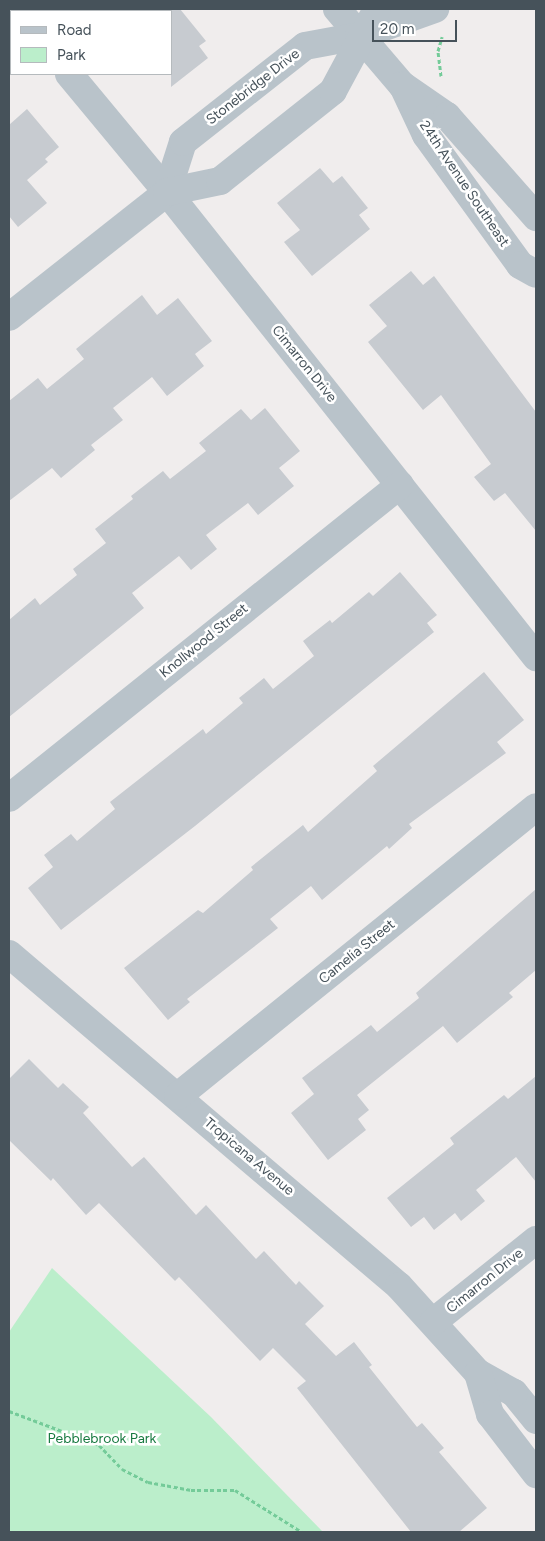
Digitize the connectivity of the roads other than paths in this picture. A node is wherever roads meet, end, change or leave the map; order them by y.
1 (338, 9) edge
2 (377, 9) edge
3 (434, 9) edge
4 (359, 36) junction
5 (69, 75) edge
6 (402, 85) junction
7 (167, 192) junction
8 (536, 218) edge
9 (536, 274) edge
10 (9, 317) edge
11 (400, 485) junction
12 (536, 657) edge
13 (9, 798) edge
14 (536, 807) edge
15 (9, 954) edge
16 (178, 1096) junction
17 (536, 1240) edge
18 (433, 1322) junction
19 (478, 1373) junction
20 (536, 1420) edge
21 (536, 1474) edge

1 - 4 street, 24th Avenue Southeast
2 - 4 street
3 - 4 street, Stonebridge Drive
4 - 6 street, 24th Avenue Southeast
4 - 7 street
4 - 7 street, Stonebridge Drive
5 - 7 street, Cimarron Drive
6 - 8 street, 24th Avenue Southeast
6 - 9 street, 24th Avenue Southeast
7 - 10 street
7 - 11 street, Cimarron Drive
11 - 12 street, Cimarron Drive
11 - 13 street, Knollwood Street
14 - 16 street, Camelia Street
15 - 16 street, Tropicana Avenue
16 - 18 street, Tropicana Avenue
17 - 18 street, Cimarron Drive
18 - 19 street, Tropicana Avenue
19 - 20 street, Tropicana Avenue
19 - 21 street, Tropicana Avenue

